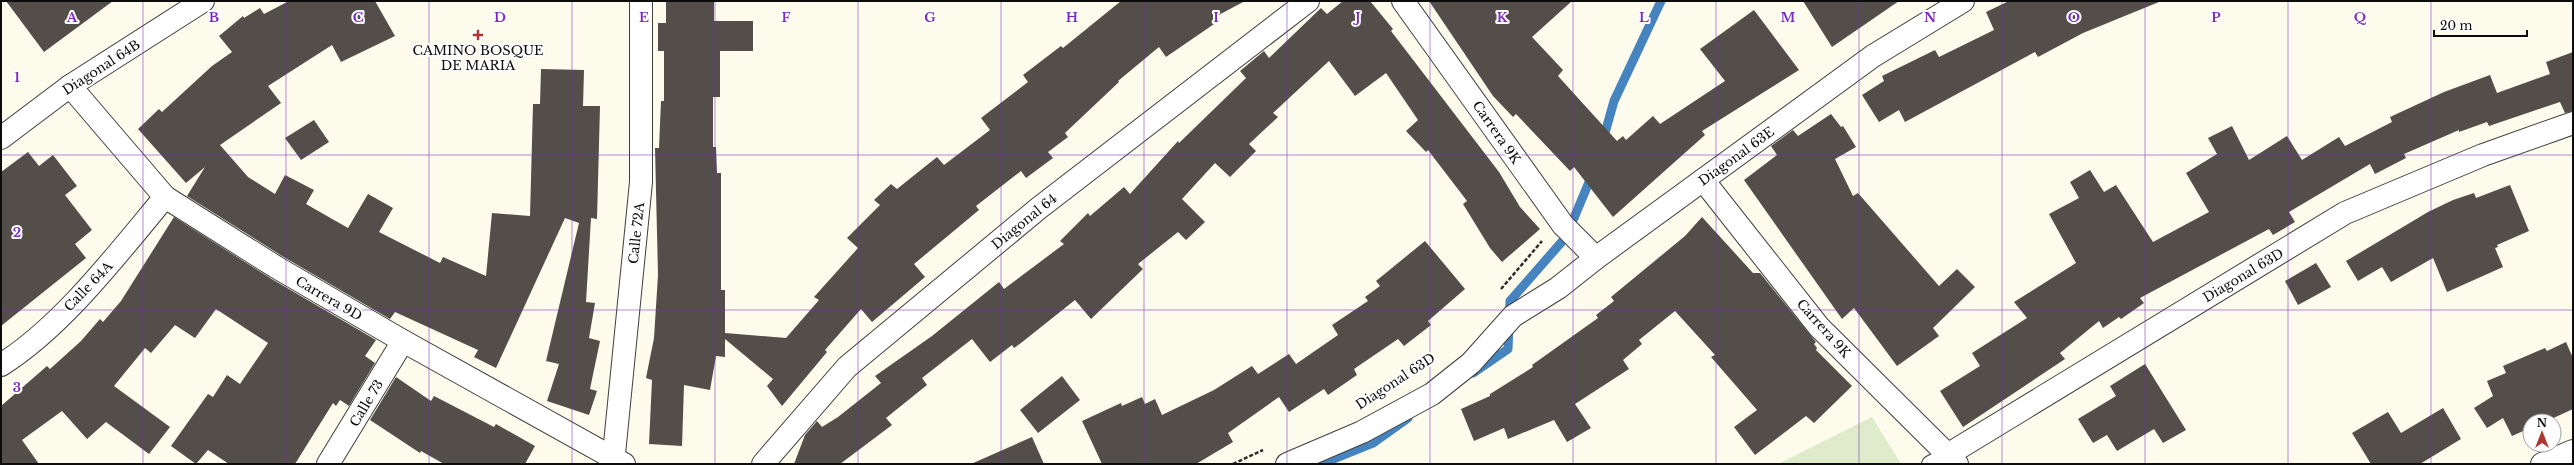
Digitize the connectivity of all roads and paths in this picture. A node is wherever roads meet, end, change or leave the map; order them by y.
1 (203, 1) edge
2 (641, 1) edge
3 (1308, 1) edge
4 (1403, 1) edge
5 (1961, 2) edge
6 (70, 86) junction
7 (2573, 123) edge
8 (1, 138) edge
9 (1703, 180) junction
10 (165, 197) junction
11 (1566, 227) junction
12 (1596, 258) junction
13 (1497, 294) dead end
14 (1513, 316) joint
15 (403, 341) junction
16 (1, 365) edge
17 (1265, 450) dead end
18 (2573, 451) edge
19 (1953, 459) edge
20 (617, 462) edge
21 (328, 464) edge
22 (763, 464) edge
23 (1232, 464) edge
24 (1287, 464) edge
25 (1930, 464) edge
26 (2542, 464) edge

1 - 6 street, Diagonal 64B
2 - 20 street, Calle 72A
3 - 22 street, Diagonal 64
4 - 11 street, Carrera 9K
5 - 9 street, Diagonal 63E
6 - 8 street, Diagonal 64B
6 - 10 street, Carrera 9D
7 - 19 street, Diagonal 63D
9 - 12 street, Diagonal 63E
9 - 19 street, Carrera 9K
10 - 15 street, Carrera 9D
10 - 16 street, Calle 64A
11 - 12 street, Carrera 9K
11 - 13 path
12 - 14 street, Diagonal 63E
14 - 24 street, Diagonal 63D
15 - 20 street, Carrera 9D
15 - 21 street, Calle 73
17 - 23 path
18 - 26 street
19 - 25 lane, Diagonal 63D

